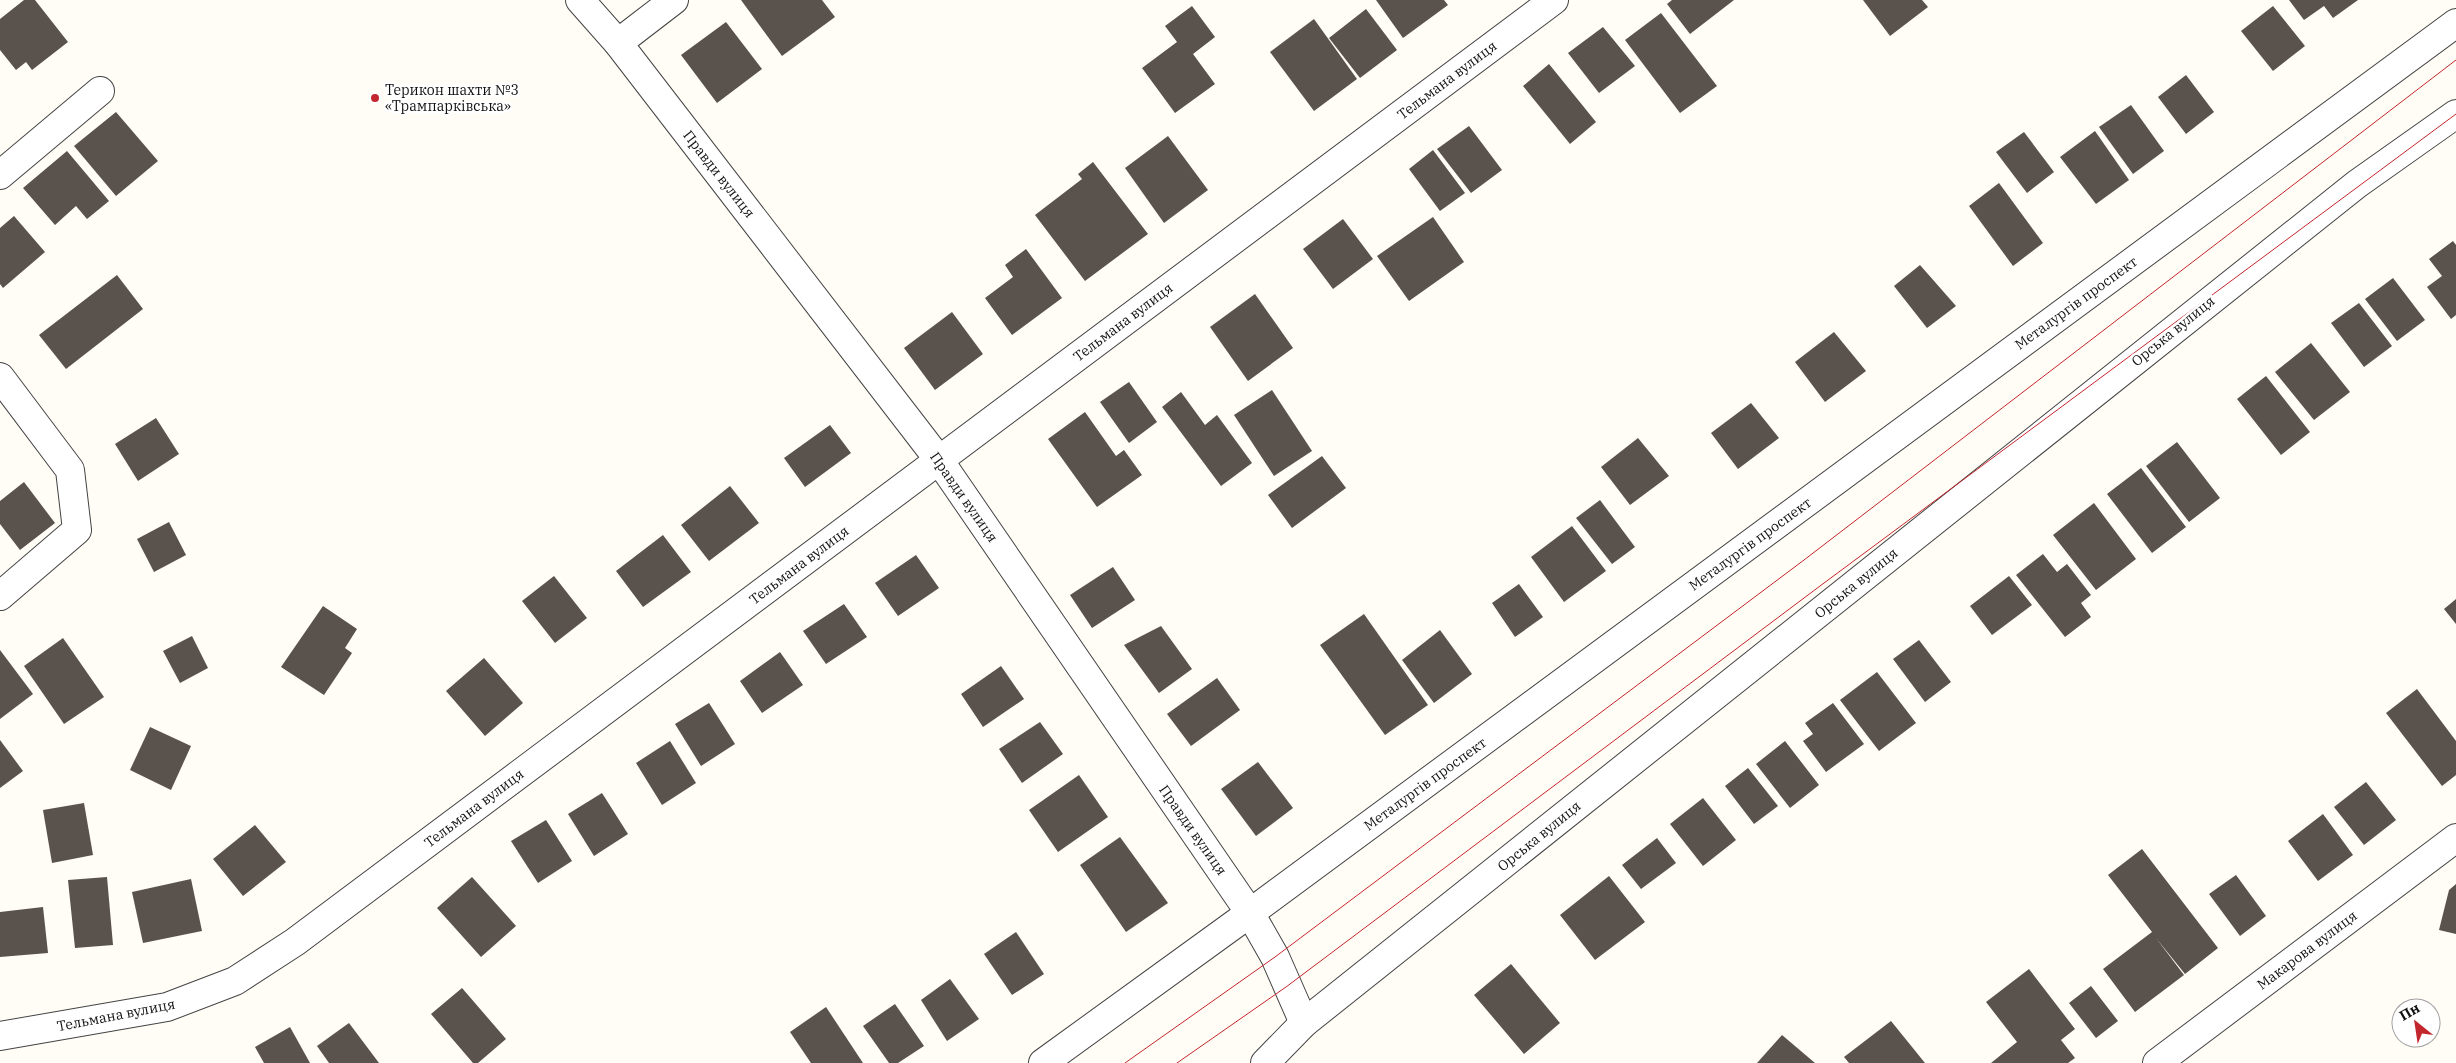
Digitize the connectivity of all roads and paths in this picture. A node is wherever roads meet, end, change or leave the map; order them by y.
1 (580, 0) edge
2 (674, 0) edge
3 (1554, 0) edge
4 (2456, 22) edge
5 (618, 43) junction
6 (100, 91) dead end
7 (2456, 114) edge
8 (0, 175) edge
9 (0, 377) edge
10 (939, 460) junction
11 (0, 596) edge
12 (2456, 838) edge
13 (1250, 913) junction
14 (1304, 1023) junction
15 (0, 1036) edge
16 (1043, 1063) edge
17 (1265, 1063) edge
18 (2157, 1063) edge

1 - 5 street, Правди вулиця
2 - 5 street
3 - 10 street, Тельмана вулиця
4 - 13 street, Металургів проспект
5 - 10 street, Правди вулиця
6 - 8 street
7 - 14 street, Орська вулиця
9 - 11 street
10 - 13 street, Правди вулиця
10 - 15 street, Тельмана вулиця
12 - 18 street, Макарова вулиця
13 - 14 street, Правди вулиця
13 - 16 street, Металургів проспект
14 - 17 street, Орська вулиця

